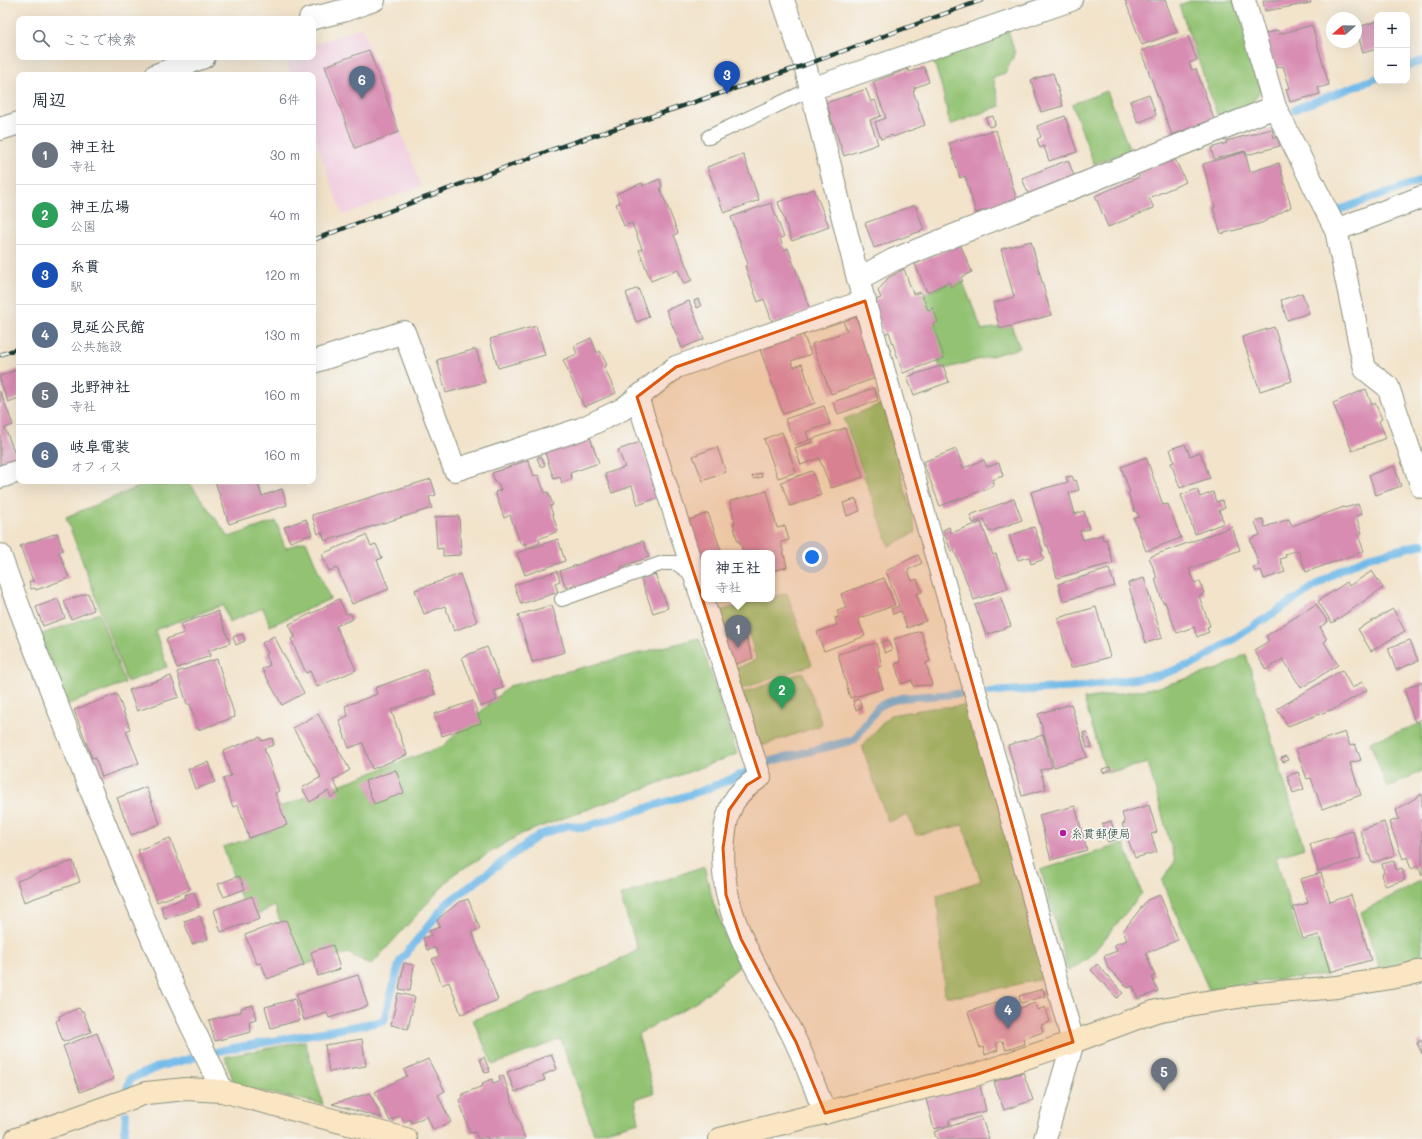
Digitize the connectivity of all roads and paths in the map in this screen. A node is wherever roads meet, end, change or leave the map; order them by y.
1 (374, 0) edge
2 (783, 0) edge
3 (1071, 0) edge
4 (1244, 0) edge
5 (316, 18) edge
6 (196, 60) edge
7 (164, 72) edge
8 (811, 89) junction
9 (1275, 107) junction
10 (16, 124) edge
11 (0, 129) edge
12 (709, 137) dead end
13 (1422, 197) edge
14 (1336, 230) junction
15 (858, 279) junction
16 (865, 301) junction
17 (316, 361) edge
18 (637, 397) junction
19 (16, 472) edge
20 (0, 478) edge
21 (1422, 487) edge
22 (0, 555) edge
23 (695, 576) junction
24 (701, 594) edge
25 (562, 599) dead end
26 (703, 602) edge
27 (1422, 971) edge
28 (1073, 1042) junction
29 (222, 1091) junction
30 (824, 1113) junction
31 (16, 1139) edge
32 (406, 1139) edge
33 (720, 1139) edge
34 (1044, 1139) edge

1 - 5 street
2 - 8 street
3 - 8 street
4 - 9 street
6 - 7 street
8 - 12 lane
8 - 15 street
9 - 14 street
9 - 15 street
10 - 11 street
13 - 14 street
14 - 21 street
15 - 16 street
16 - 18 street
16 - 28 street
17 - 18 street
18 - 23 street
19 - 20 street
22 - 29 street
23 - 24 street
23 - 25 lane
26 - 30 street
27 - 28 main road
28 - 30 main road
28 - 34 street
29 - 31 main road
29 - 32 main road
30 - 33 main road

